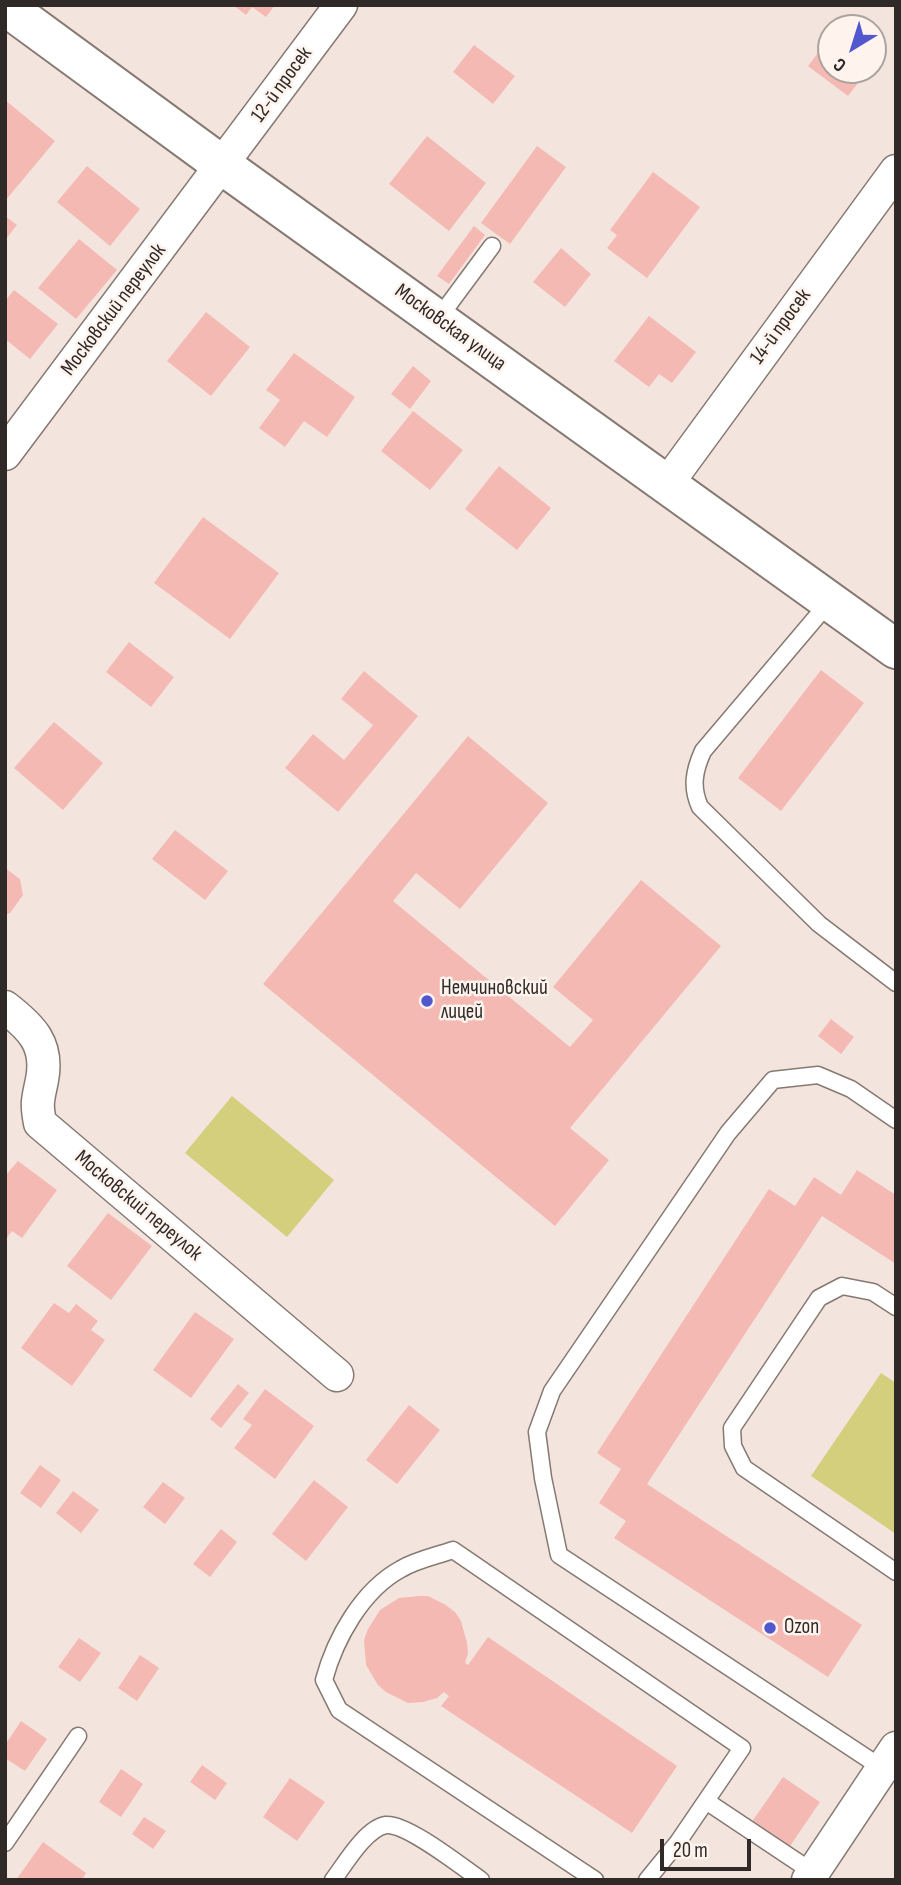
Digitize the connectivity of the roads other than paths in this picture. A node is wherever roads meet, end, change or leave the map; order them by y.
1 (341, 5) edge
2 (5, 6) edge
3 (222, 165) junction
4 (896, 171) edge
5 (492, 246) dead end
6 (438, 319) junction
7 (5, 454) edge
8 (667, 484) junction
9 (830, 601) junction
10 (896, 649) edge
11 (896, 983) edge
12 (5, 1007) edge
13 (896, 1120) edge
14 (896, 1307) edge
15 (337, 1375) dead end
16 (896, 1572) edge
17 (78, 1736) dead end
18 (889, 1758) edge
19 (706, 1801) junction
20 (5, 1843) edge
21 (815, 1877) edge
22 (333, 1880) edge
23 (481, 1880) edge
24 (595, 1880) edge
25 (647, 1880) edge

1 - 3 street, 12-й просек
2 - 3 street, Московская улица
3 - 6 street, Московская улица
3 - 7 street, Московский переулок
4 - 8 street, 14-й просек
5 - 6 lane
6 - 8 street, Московская улица
8 - 9 street, Московская улица
9 - 10 street, Московская улица
9 - 11 lane
12 - 15 street, Московский переулок
13 - 18 lane
14 - 16 lane
17 - 20 lane
18 - 21 street
19 - 21 lane
19 - 24 lane
19 - 25 lane
22 - 23 lane

